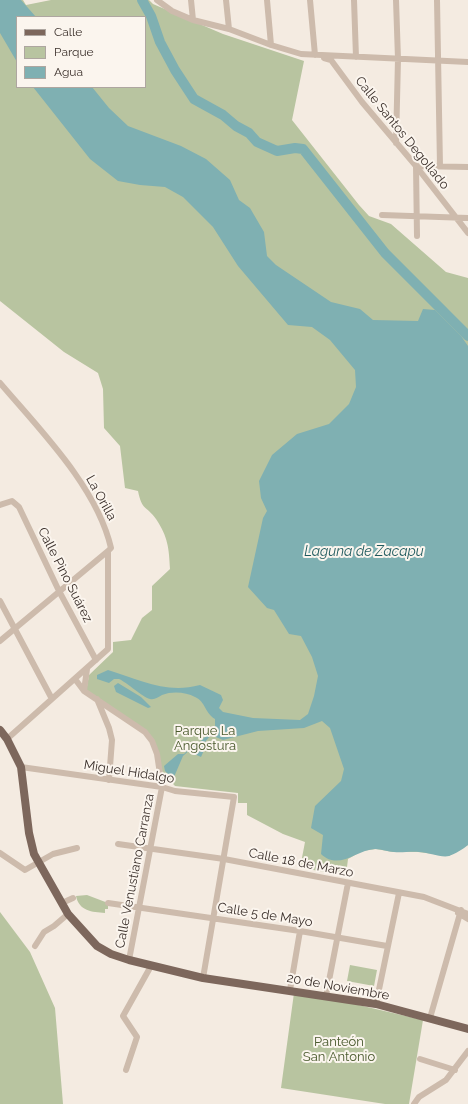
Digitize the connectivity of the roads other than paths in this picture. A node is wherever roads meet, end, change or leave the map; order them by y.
1 (157, 0) edge
2 (191, 0) edge
3 (226, 0) edge
4 (267, 0) edge
5 (310, 0) edge
6 (354, 0) edge
7 (396, 0) edge
8 (437, 0) edge
9 (193, 20) junction
10 (229, 29) junction
11 (271, 45) junction
12 (315, 55) junction
13 (338, 56) junction
14 (356, 57) junction
15 (398, 59) junction
16 (331, 60) junction
17 (438, 60) junction
18 (468, 62) edge
19 (396, 143) junction
20 (416, 166) junction
21 (440, 166) junction
22 (468, 167) edge
23 (382, 215) dead end
24 (416, 216) junction
25 (455, 217) junction
26 (468, 218) edge
27 (468, 233) edge
28 (416, 236) dead end
29 (0, 383) edge
30 (0, 505) edge
31 (108, 551) junction
32 (59, 591) junction
33 (0, 601) edge
34 (15, 629) junction
35 (0, 641) edge
36 (96, 660) junction
37 (87, 669) junction
38 (74, 679) junction
39 (84, 691) junction
40 (52, 699) junction
41 (97, 699) junction
42 (0, 730) edge
43 (7, 739) junction
44 (21, 767) junction
45 (109, 780) junction
46 (162, 787) junction
47 (118, 844) dead end
48 (76, 848) dead end
49 (150, 848) junction
50 (0, 853) edge
51 (224, 859) junction
52 (38, 862) junction
53 (348, 883) junction
54 (399, 893) junction
55 (73, 898) dead end
56 (62, 903) junction
57 (108, 903) dead end
58 (139, 906) junction
59 (460, 912) junction
60 (68, 914) junction
61 (468, 914) edge
62 (212, 918) junction
63 (468, 919) edge
64 (300, 931) junction
65 (336, 938) junction
66 (35, 946) dead end
67 (388, 946) junction
68 (129, 960) junction
69 (151, 966) junction
70 (203, 978) junction
71 (290, 990) junction
72 (326, 996) junction
73 (376, 1004) junction
74 (430, 1018) junction
75 (468, 1029) edge
76 (468, 1051) edge
77 (420, 1059) dead end
78 (126, 1070) dead end
79 (455, 1070) junction
80 (414, 1104) edge

1 - 9 street
2 - 9 street
3 - 10 street
4 - 11 street
5 - 12 street
6 - 14 street
7 - 15 street
8 - 17 street
9 - 10 street
10 - 11 street
11 - 12 street
12 - 13 street
12 - 16 street
13 - 14 street
13 - 16 street
14 - 15 street
15 - 17 street
15 - 19 street
16 - 19 street, Calle Santos Degollado
17 - 18 street
17 - 21 street
19 - 20 street, Calle Santos Degollado
20 - 21 street
20 - 24 street
20 - 25 street, Calle Santos Degollado
21 - 22 street
23 - 24 street
24 - 25 street
24 - 28 street
25 - 26 street
25 - 27 street, Calle Santos Degollado
29 - 31 street, La Orilla
30 - 32 street, Calle Pino Suárez
31 - 32 street
31 - 36 street, La Orilla
32 - 34 street
32 - 36 street, Calle Pino Suárez
33 - 34 street
34 - 35 street
34 - 40 street
36 - 37 street
37 - 38 street
37 - 39 street
38 - 39 street
38 - 40 street
39 - 41 street
40 - 43 street
41 - 45 street
41 - 46 street
42 - 43 main road, 20 de Noviembre
43 - 44 main road, 20 de Noviembre
44 - 45 street, Miguel Hidalgo
44 - 52 main road, 20 de Noviembre
45 - 46 street, Miguel Hidalgo
46 - 49 street, Calle Venustiano Carranza
46 - 51 street, Miguel Hidalgo
47 - 49 street, Calle 18 de Marzo
48 - 52 street
49 - 51 street, Calle 18 de Marzo
49 - 58 street, Calle Venustiano Carranza
50 - 52 street
51 - 53 street, Calle 18 de Marzo
51 - 62 street
52 - 56 main road, 20 de Noviembre
53 - 54 street, Calle 18 de Marzo
53 - 65 street
54 - 59 street, Calle 18 de Marzo
54 - 67 street
55 - 56 street
56 - 60 main road, 20 de Noviembre
57 - 58 street, Calle 5 de Mayo
58 - 62 street, Calle 5 de Mayo
58 - 68 street, Calle Venustiano Carranza
59 - 61 street, Calle 18 de Marzo
59 - 63 street, Calle 18 de Marzo
59 - 74 street
60 - 66 street
60 - 68 main road, 20 de Noviembre
62 - 64 street, Calle 5 de Mayo
62 - 70 street
64 - 65 street, Calle 5 de Mayo
64 - 71 street
65 - 67 street, Calle 5 de Mayo
65 - 72 street
67 - 73 street
68 - 69 main road, 20 de Noviembre
69 - 70 main road, 20 de Noviembre
69 - 78 street
70 - 71 main road, 20 de Noviembre
71 - 72 main road, 20 de Noviembre
72 - 73 main road, 20 de Noviembre
73 - 74 main road, 20 de Noviembre
74 - 75 main road, 20 de Noviembre
76 - 79 street
77 - 79 street
79 - 80 street

